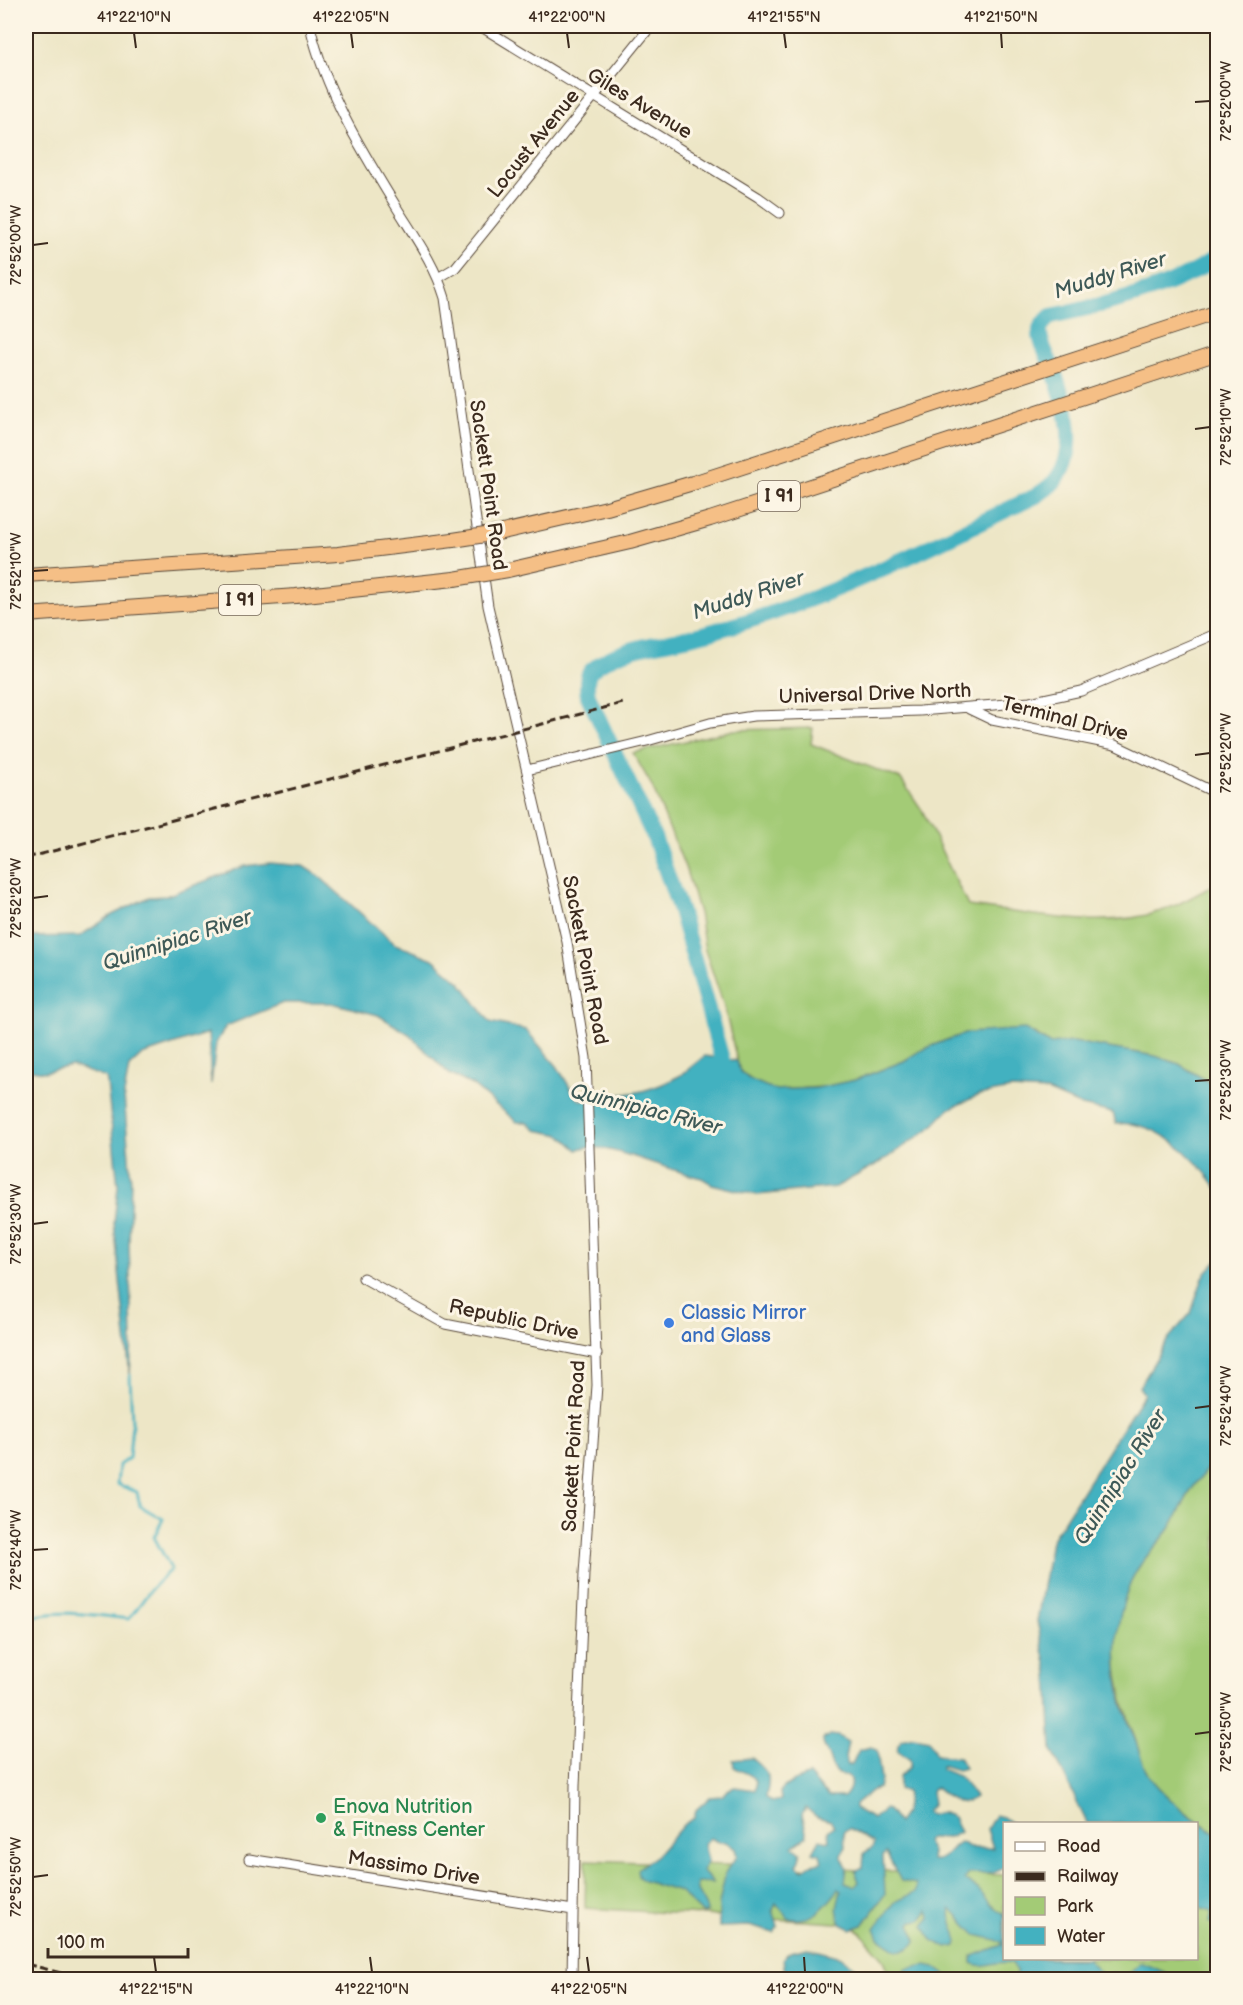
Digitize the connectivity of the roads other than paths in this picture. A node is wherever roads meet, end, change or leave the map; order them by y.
1 (310, 26) edge
2 (480, 26) edge
3 (651, 26) edge
4 (594, 96) junction
5 (780, 213) dead end
6 (438, 278) junction
7 (1218, 312) edge
8 (1218, 352) edge
9 (26, 575) edge
10 (26, 615) edge
11 (1218, 633) edge
12 (969, 709) junction
13 (526, 770) junction
14 (1218, 794) edge
15 (363, 1278) dead end
16 (597, 1354) junction
17 (249, 1859) dead end
18 (573, 1910) junction
19 (572, 1980) edge

1 - 6 street, Sackett Point Road
2 - 4 street, Giles Avenue
3 - 4 street, Locust Avenue
4 - 5 street, Giles Avenue
4 - 6 street, Locust Avenue
6 - 13 street, Sackett Point Road
7 - 9 highway, I 91, bridge
8 - 10 highway, I 91, bridge
11 - 12 street, Universal Drive North
12 - 13 street, Universal Drive North
12 - 14 street, Terminal Drive
13 - 16 street, Sackett Point Road
15 - 16 street, Republic Drive
16 - 18 street, Sackett Point Road
17 - 18 street, Massimo Drive
18 - 19 street, Sackett Point Road

